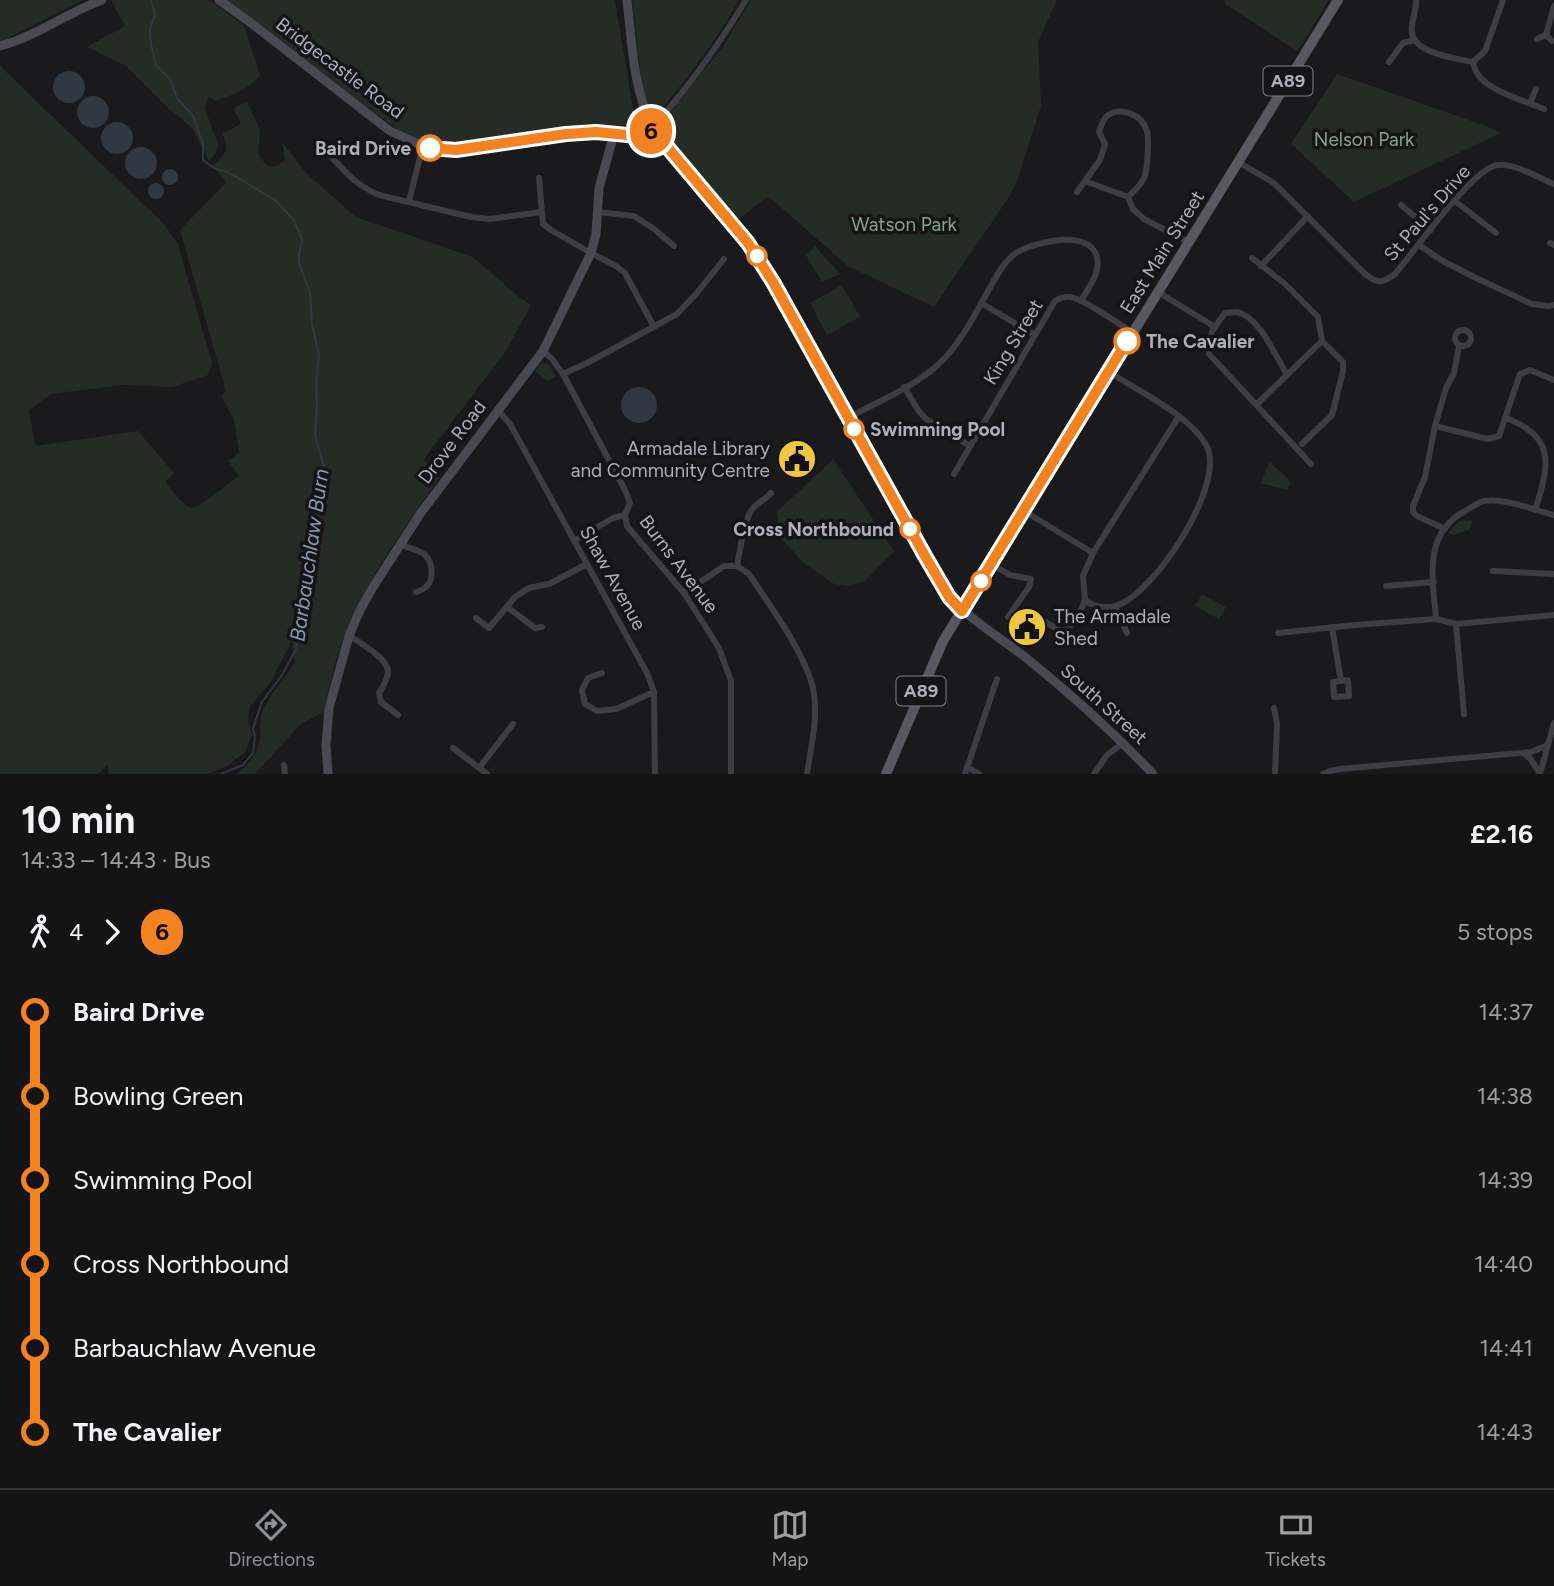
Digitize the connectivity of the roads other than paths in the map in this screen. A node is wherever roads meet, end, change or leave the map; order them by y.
1 (102, 0) edge
2 (219, 0) edge
3 (627, 0) edge
4 (746, 0) edge
5 (1338, 0) edge
6 (1416, 0) edge
7 (1503, 0) edge
8 (1554, 6) edge
9 (1546, 35) junction
10 (1537, 39) dead end
11 (1413, 40) junction
12 (1552, 41) dead end
13 (0, 46) edge
14 (1389, 62) dead end
15 (1473, 62) junction
16 (1536, 89) dead end
17 (1530, 103) junction
18 (1544, 109) dead end
19 (652, 128) junction
20 (614, 134) junction
21 (423, 146) junction
22 (324, 149) dead end
23 (1238, 162) junction
24 (538, 178) dead end
25 (1085, 181) junction
26 (1554, 184) edge
27 (1077, 192) dead end
28 (1128, 197) junction
29 (409, 201) junction
30 (1455, 201) junction
31 (1401, 205) dead end
32 (542, 212) junction
33 (597, 212) junction
34 (1308, 216) junction
35 (1432, 230) junction
36 (1496, 233) dead end
37 (1188, 242) junction
38 (1419, 245) junction
39 (674, 246) dead end
40 (591, 253) junction
41 (1252, 258) dead end
42 (724, 259) dead end
43 (1261, 266) junction
44 (1158, 292) junction
45 (1081, 301) junction
46 (981, 303) junction
47 (1554, 304) edge
48 (654, 327) junction
49 (1215, 327) junction
50 (1132, 332) junction
51 (1035, 335) junction
52 (1322, 341) junction
53 (1459, 345) dead end
54 (542, 351) junction
55 (1108, 372) junction
56 (563, 374) junction
57 (1287, 375) junction
58 (1554, 380) edge
59 (904, 387) junction
60 (1256, 404) junction
61 (498, 410) junction
62 (1180, 416) junction
63 (848, 418) junction
64 (1506, 418) junction
65 (1435, 426) junction
66 (1302, 444) dead end
67 (970, 446) junction
68 (1552, 463) edge
69 (1311, 464) dead end
70 (954, 474) dead end
71 (771, 493) dead end
72 (1535, 510) junction
73 (1024, 511) junction
74 (625, 515) junction
75 (1554, 515) edge
76 (1445, 529) junction
77 (574, 541) junction
78 (401, 544) junction
79 (1093, 553) junction
80 (587, 564) junction
81 (991, 564) junction
82 (737, 566) junction
83 (1493, 571) dead end
84 (1554, 574) edge
85 (1434, 582) junction
86 (1386, 586) dead end
87 (416, 593) dead end
88 (684, 593) junction
89 (1085, 600) junction
90 (1115, 606) junction
91 (507, 607) junction
92 (962, 611) junction
93 (1554, 615) edge
94 (1008, 617) dead end
95 (476, 618) dead end
96 (1436, 619) junction
97 (1045, 622) dead end
98 (1456, 624) junction
99 (542, 627) dead end
100 (1332, 628) junction
101 (1127, 633) dead end
102 (1278, 633) dead end
103 (348, 636) junction
104 (602, 673) dead end
105 (997, 679) dead end
106 (1341, 681) dead end
107 (654, 692) junction
108 (1274, 708) dead end
109 (1464, 714) dead end
110 (398, 715) dead end
111 (1554, 723) edge
112 (513, 724) dead end
113 (1123, 743) junction
114 (1548, 745) junction
115 (453, 748) dead end
116 (1523, 752) junction
117 (284, 765) dead end
118 (479, 768) junction
119 (966, 771) edge
120 (285, 774) edge
121 (328, 774) edge
122 (487, 774) edge
123 (655, 774) edge
124 (731, 774) edge
125 (807, 774) edge
126 (886, 774) edge
127 (979, 774) edge
128 (1094, 774) edge
129 (1153, 774) edge
130 (1275, 774) edge
131 (1323, 774) edge
132 (1540, 774) edge

1 - 13 street
2 - 21 street, Bridgecastle Road
3 - 19 street, South Street
4 - 19 street
5 - 23 main road, A89
6 - 11 street
7 - 15 street
8 - 9 street
9 - 10 street
9 - 12 street
11 - 14 street
11 - 15 street
15 - 17 street
16 - 17 street
17 - 18 street
19 - 20 street, Bridgecastle Road
19 - 63 street, South Street
20 - 21 street, Bridgecastle Road
20 - 33 street, Drove Road
21 - 29 street
22 - 29 street
23 - 34 street, St Paul's Drive
23 - 37 main road, East Main Street / A89
24 - 32 street
25 - 27 street
25 - 28 street
25 - 28 street
26 - 30 street, St Paul's Drive
28 - 37 street
29 - 32 street
30 - 35 street, St Paul's Drive
30 - 36 street
31 - 35 street
32 - 40 street
33 - 39 street
33 - 40 street, Drove Road
34 - 38 street, St Paul's Drive
34 - 43 street
35 - 38 street, St Paul's Drive
37 - 44 main road, East Main Street / A89
38 - 47 street
40 - 48 street
40 - 54 street, Drove Road
41 - 43 street
42 - 48 street
43 - 52 street
44 - 49 street
44 - 50 main road, East Main Street / A89
45 - 46 street
45 - 50 street
45 - 51 street, King Street
46 - 51 street
46 - 59 street
48 - 56 street
49 - 57 street
49 - 60 street
50 - 55 main road, East Main Street / A89
51 - 67 street, King Street
52 - 57 street
52 - 66 street
53 - 65 street
54 - 56 street, Burns Avenue
54 - 61 street, Drove Road
55 - 62 street
55 - 73 main road, East Main Street / A89
56 - 74 street, Burns Avenue
57 - 60 street
58 - 64 street
59 - 63 street
59 - 67 street
60 - 69 street
61 - 77 street, Shaw Avenue
61 - 78 street, Drove Road
62 - 79 street
62 - 90 street
63 - 92 street, South Street
64 - 65 street
64 - 68 street
65 - 76 street
67 - 70 street, King Street
68 - 72 street
71 - 82 street
72 - 75 street
72 - 76 street
73 - 79 street
73 - 81 main road, East Main Street / A89
74 - 77 street
74 - 88 street, Burns Avenue
76 - 85 street
77 - 80 street, Shaw Avenue
78 - 87 street
78 - 103 street, Drove Road
79 - 89 street
80 - 91 street
80 - 107 street, Shaw Avenue
81 - 92 main road, East Main Street / A89
81 - 94 street
82 - 88 street
82 - 125 street
83 - 84 street
85 - 86 street
85 - 96 street
88 - 124 street, Burns Avenue
89 - 90 street
89 - 97 street
90 - 101 street
91 - 95 street
91 - 99 street
92 - 113 street, South Street
92 - 126 main road, A89
93 - 98 street
96 - 98 street
96 - 100 street
98 - 109 street
100 - 102 street
100 - 106 street
103 - 110 street
103 - 121 street, Drove Road
104 - 107 street
105 - 119 street
107 - 123 street, Shaw Avenue
108 - 130 street
111 - 114 street
112 - 118 street
113 - 128 street
113 - 129 street, South Street
114 - 116 street
114 - 132 street
115 - 118 street
116 - 131 street
116 - 132 street
117 - 120 street
118 - 122 street
119 - 127 street

